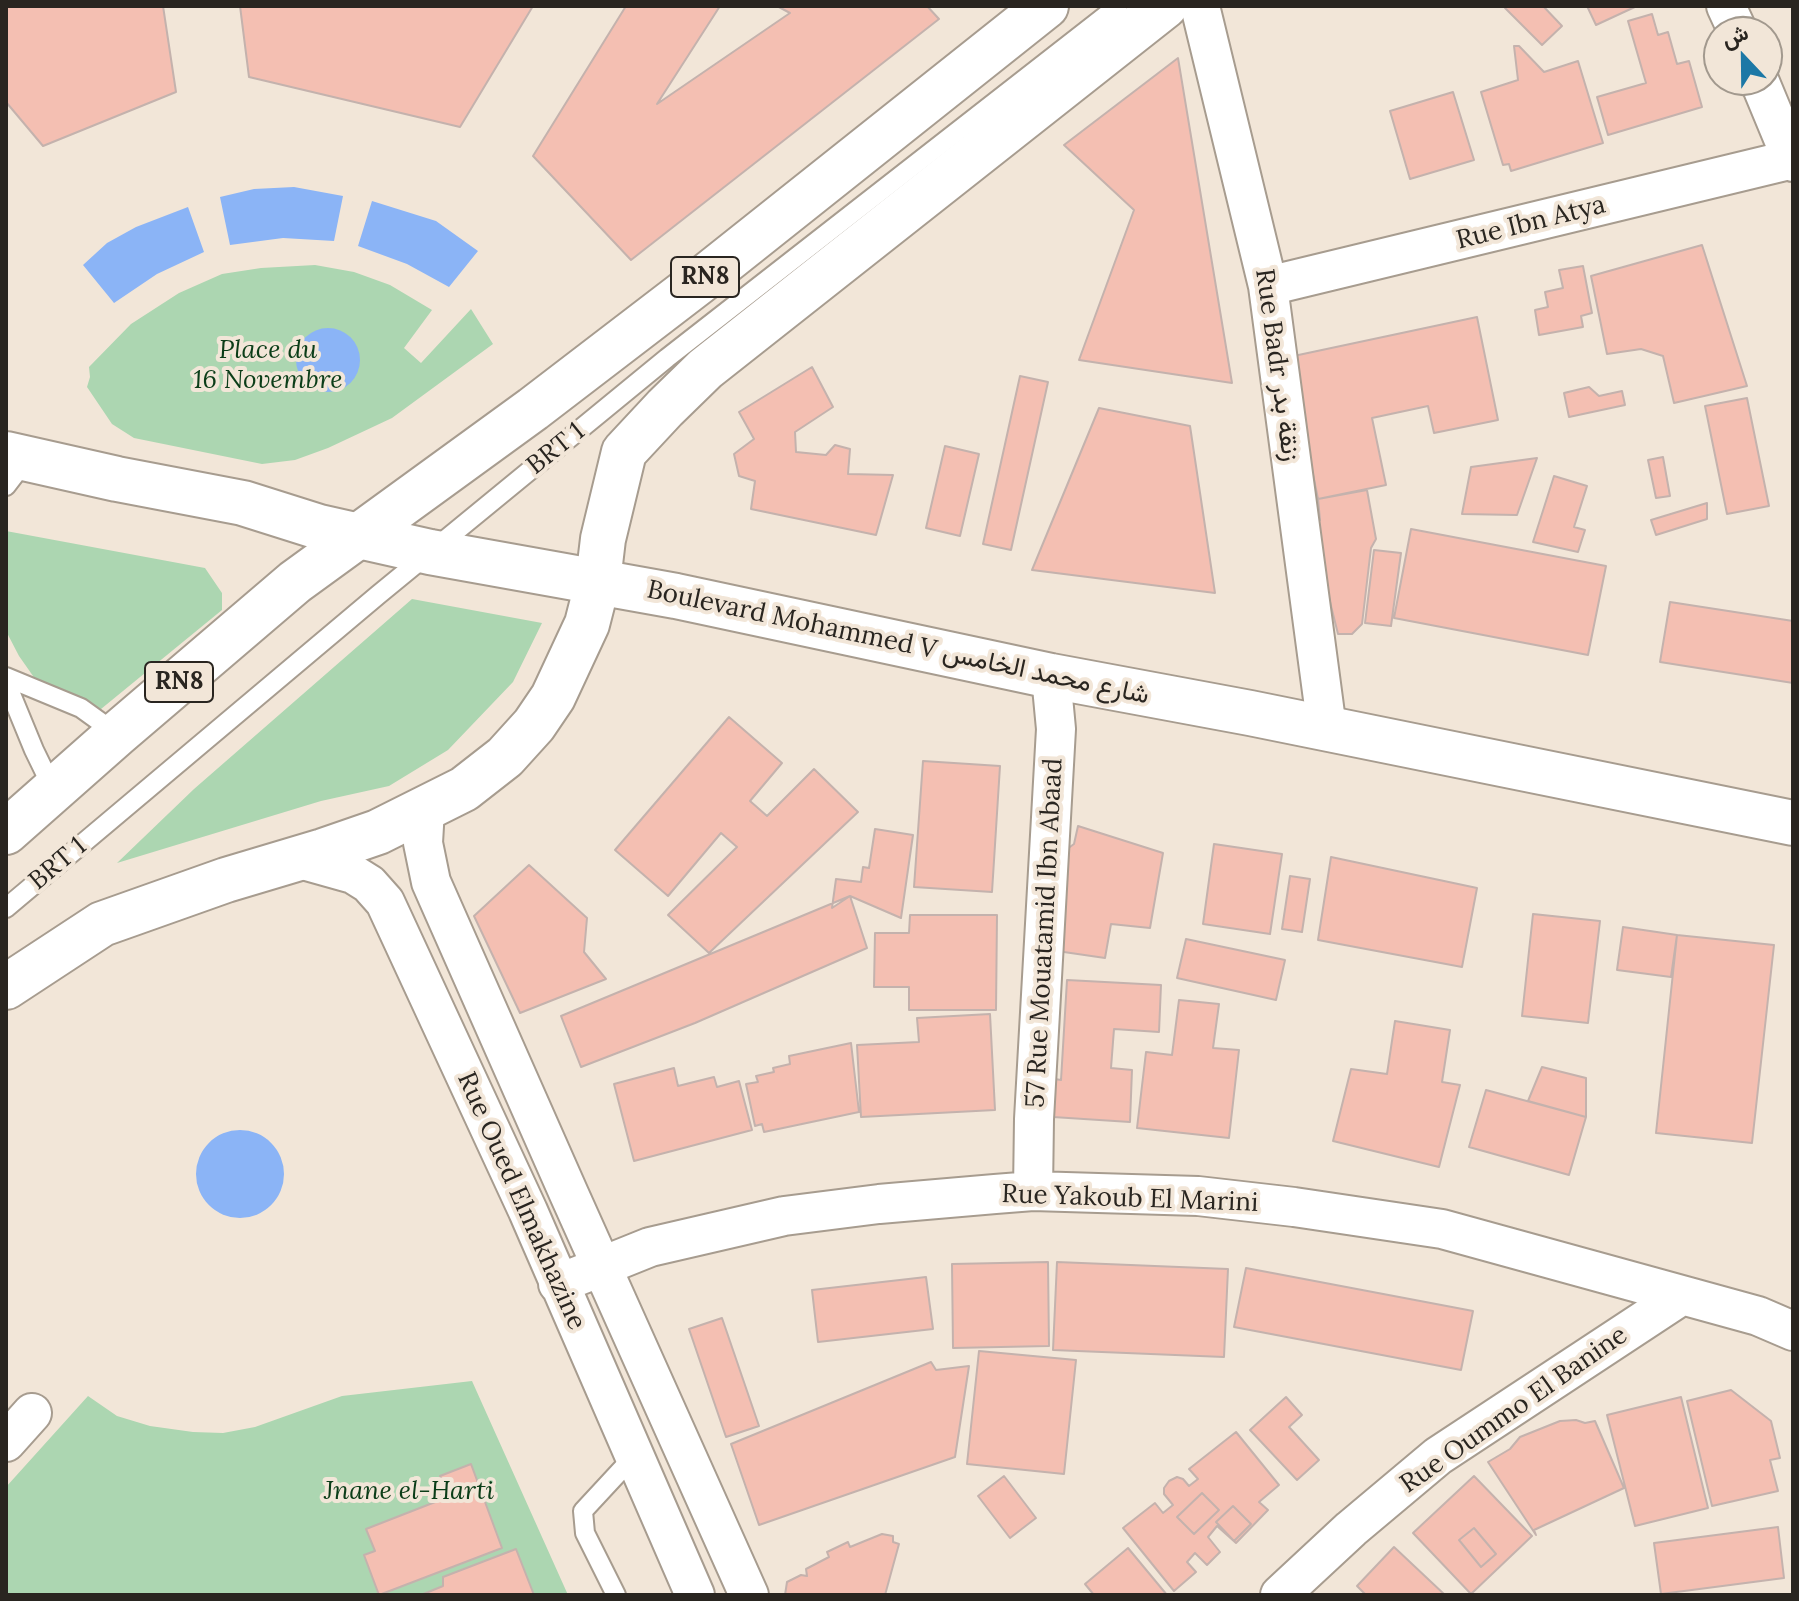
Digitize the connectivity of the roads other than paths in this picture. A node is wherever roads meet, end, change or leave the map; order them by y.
1 (1046, 6) edge
2 (1118, 6) edge
3 (1165, 6) edge
4 (1200, 6) edge
5 (1766, 96) edge
6 (1793, 160) edge
7 (1268, 286) junction
8 (13, 466) edge
9 (356, 536) junction
10 (430, 552) junction
11 (598, 581) junction
12 (1051, 676) junction
13 (6, 680) edge
14 (1327, 729) junction
15 (117, 734) junction
16 (54, 790) junction
17 (425, 809) junction
18 (1793, 823) edge
19 (6, 832) edge
20 (296, 858) junction
21 (6, 908) edge
22 (6, 987) edge
23 (1033, 1191) junction
24 (602, 1266) junction
25 (558, 1284) junction
26 (1681, 1296) junction
27 (1793, 1331) edge
28 (32, 1413) dead end
29 (6, 1442) edge
30 (634, 1456) junction
31 (616, 1595) edge
32 (695, 1595) edge
33 (749, 1595) edge
34 (1280, 1595) edge

1 - 9 main road, RN8
2 - 10 lane, BRT 1
3 - 11 main road, RN8
4 - 7 street, Rue Badr زنقة بدر
5 - 6 street
6 - 7 street, Rue Ibn Atya
7 - 14 street, Rue Badr زنقة بدر
8 - 9 main road, Boulevard Mohammed V شارع محمد الخامس
9 - 10 main road, Boulevard Mohammed V شارع محمد الخامس
9 - 15 main road, RN8
10 - 11 main road, Boulevard Mohammed V شارع محمد الخامس
10 - 21 lane, BRT 1
11 - 12 main road, Boulevard Mohammed V شارع محمد الخامس
11 - 17 main road, RN8
12 - 14 main road, Boulevard Mohammed V شارع محمد الخامس
12 - 23 street, 57 Rue Mouatamid Ibn Abaad
13 - 15 lane
13 - 16 lane
14 - 18 main road, Boulevard Mohammed V شارع محمد الخامس
15 - 16 main road, RN8
16 - 19 main road, RN8
17 - 20 main road, RN8
17 - 24 street, Rue Oued Elmakhazine
20 - 22 main road, RN8
20 - 25 street, Rue Oued Elmakhazine
23 - 24 street, Rue Yakoub El Marini
23 - 26 street, Rue Yakoub El Marini
24 - 25 street, Rue Yakoub El Marini
24 - 33 street, Rue Oued Elmakhazine
25 - 30 street, Rue Oued Elmakhazine
26 - 27 street, Rue Yakoub El Marini
26 - 34 street, Rue Oummo El Banine
28 - 29 street
30 - 31 lane
30 - 32 street, Rue Oued Elmakhazine

